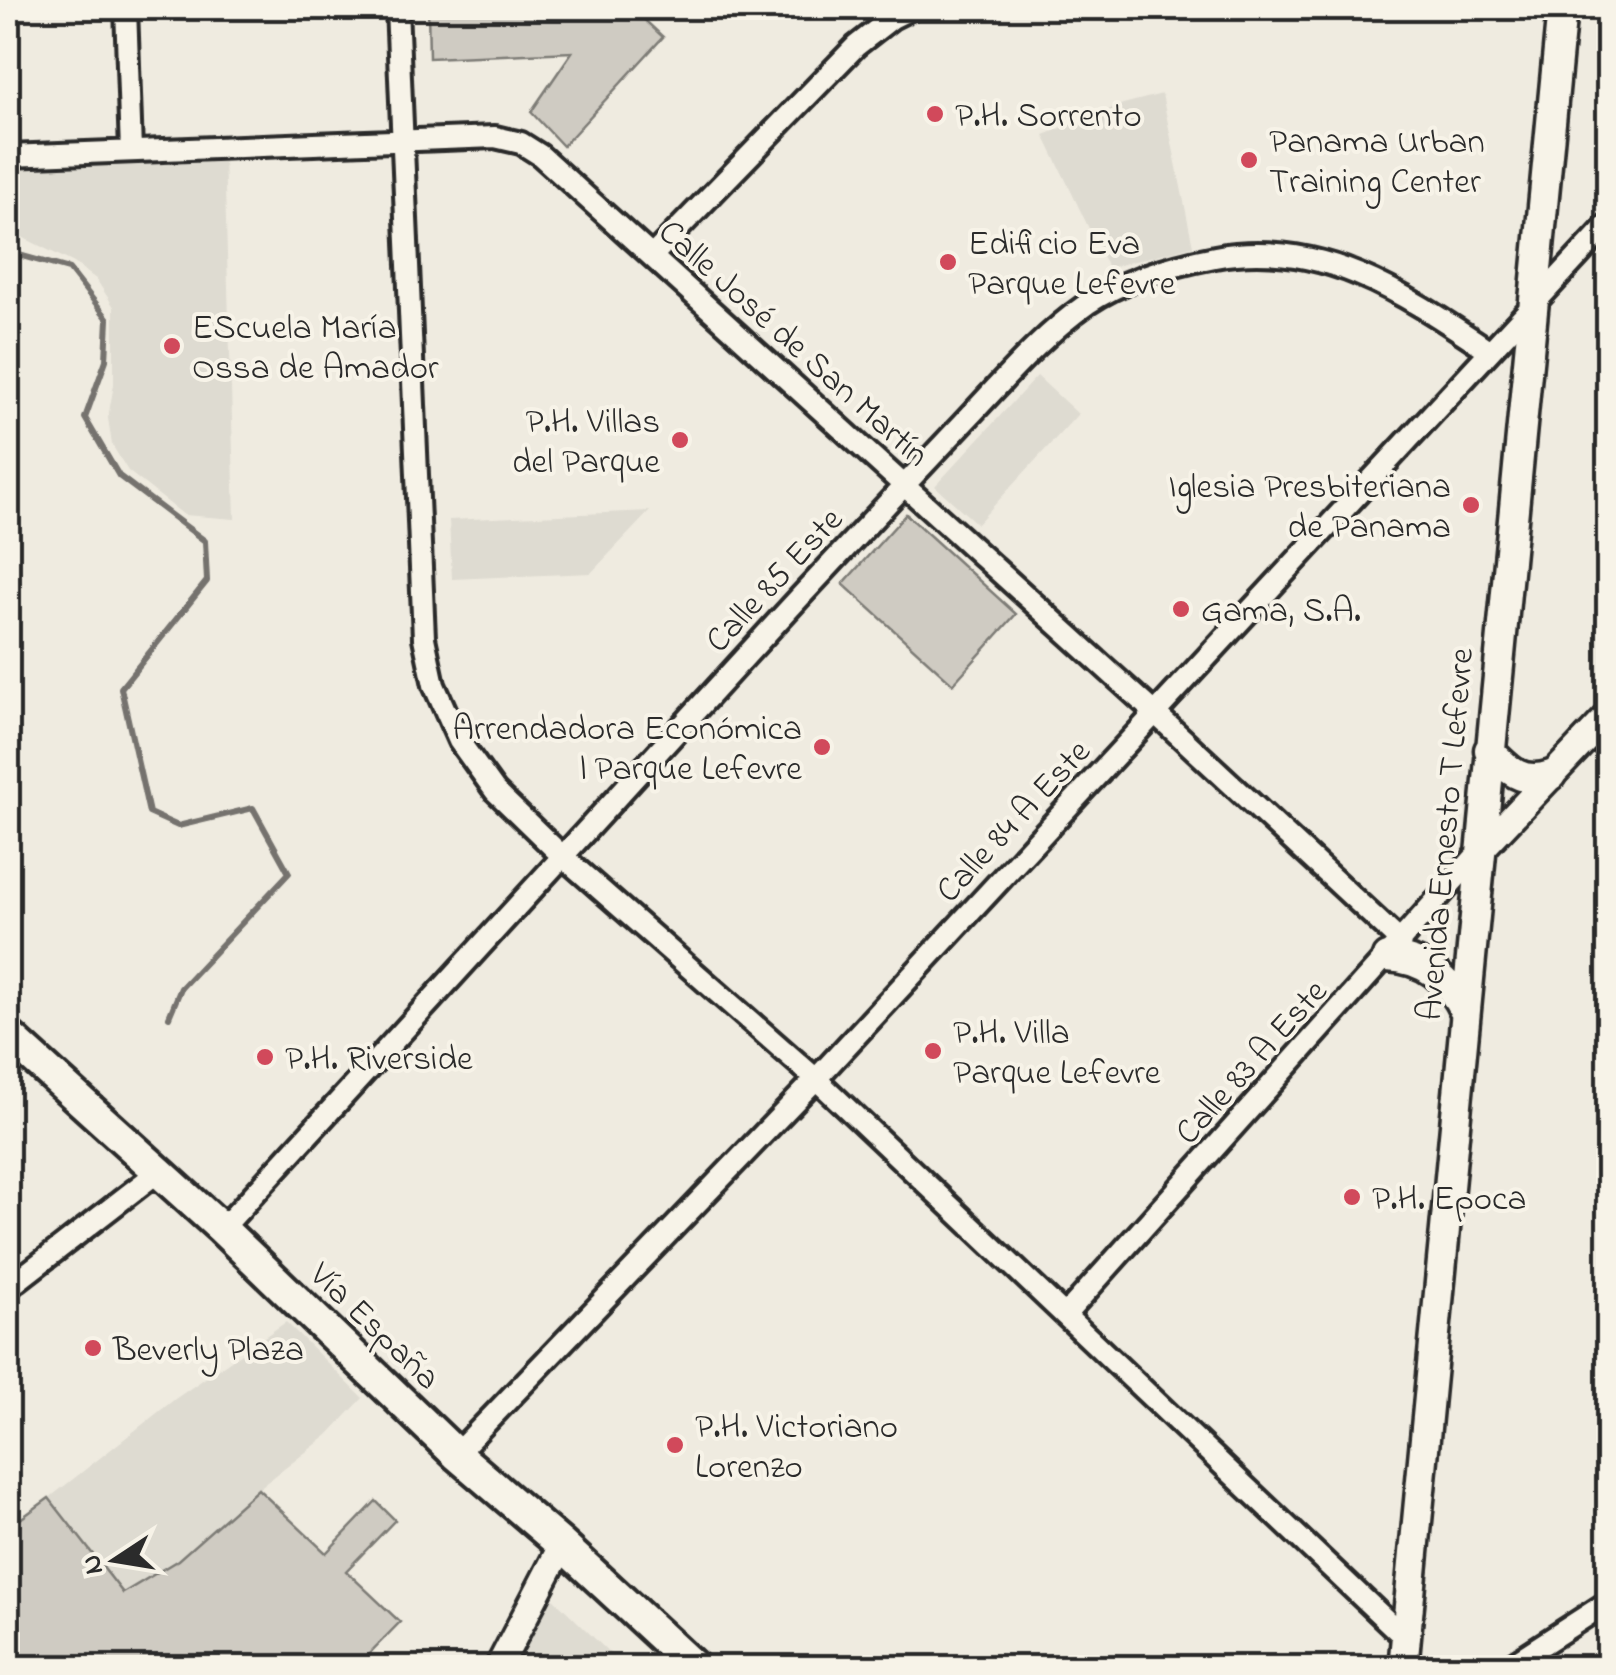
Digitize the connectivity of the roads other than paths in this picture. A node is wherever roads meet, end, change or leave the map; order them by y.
1 (126, 8) edge
2 (397, 8) edge
3 (912, 8) edge
4 (1562, 8) edge
5 (887, 12) edge
6 (402, 139) junction
7 (131, 151) junction
8 (8, 156) edge
9 (1608, 224) edge
10 (652, 256) junction
11 (1532, 305) junction
12 (1490, 351) junction
13 (904, 486) junction
14 (1156, 714) junction
15 (1608, 716) edge
16 (1488, 750) junction
17 (1552, 776) junction
18 (1481, 850) junction
19 (561, 855) junction
20 (1394, 950) junction
21 (1465, 1013) junction
22 (8, 1035) edge
23 (816, 1079) junction
24 (159, 1171) junction
25 (222, 1229) junction
26 (8, 1288) edge
27 (1066, 1314) junction
28 (456, 1454) junction
29 (562, 1545) junction
30 (1608, 1602) edge
31 (1405, 1638) junction
32 (498, 1668) edge
33 (694, 1668) edge
34 (1404, 1668) edge
35 (1506, 1668) edge

1 - 7 street
2 - 6 street
3 - 5 street
4 - 11 main road, Avenida Ernesto T Lefevre
5 - 10 street
6 - 7 street, Calle José de San Martín
6 - 10 street, Calle José de San Martín
6 - 19 street
7 - 8 street, Calle José de San Martín
9 - 11 street, Calle 84 A Este
10 - 13 street, Calle José de San Martín
11 - 12 street, Calle 84 A Este
11 - 16 main road, Avenida Ernesto T Lefevre
12 - 13 street, Calle 85 Este
12 - 14 street, Calle 84 A Este
13 - 14 street, Calle José de San Martín
13 - 19 street, Calle 85 Este
14 - 20 street, Calle José de San Martín
14 - 23 street, Calle 84 A Este
15 - 17 street
16 - 17 main road
16 - 18 main road, Avenida Ernesto T Lefevre
17 - 18 street
18 - 20 street, Calle 83 A Este
18 - 21 main road, Avenida Ernesto T Lefevre
19 - 23 street
19 - 25 street, Calle 85 Este
20 - 21 main road
20 - 27 street, Calle 83 A Este
21 - 31 main road, Avenida Ernesto T Lefevre
22 - 24 main road, Vía España
23 - 27 street
23 - 28 street, Calle 84 A Este
24 - 25 main road, Vía España
24 - 26 street
25 - 28 main road, Vía España
27 - 31 street
28 - 29 main road, Vía España
29 - 32 street
29 - 33 main road, Vía España
30 - 35 street
31 - 34 main road, Avenida Ernesto T Lefevre

